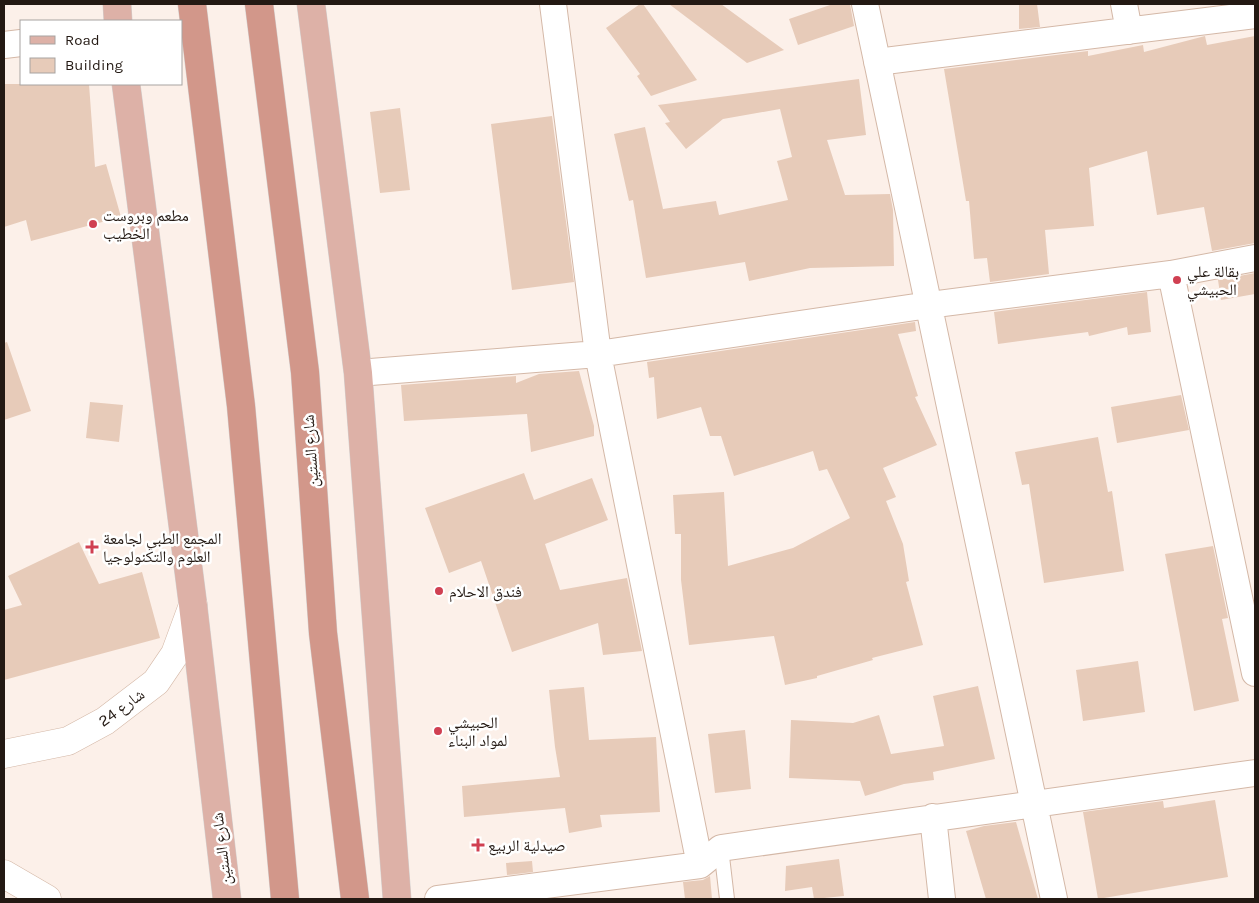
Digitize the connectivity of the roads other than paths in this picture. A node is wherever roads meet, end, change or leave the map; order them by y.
1 (117, 4) edge
2 (192, 4) edge
3 (260, 4) edge
4 (311, 4) edge
5 (553, 4) edge
6 (865, 4) edge
7 (1124, 4) edge
8 (1255, 15) edge
9 (118, 20) edge
10 (1129, 31) junction
11 (20, 43) edge
12 (4, 45) edge
13 (877, 62) junction
14 (126, 85) edge
15 (1255, 258) edge
16 (1171, 274) junction
17 (929, 305) junction
18 (598, 354) junction
19 (358, 373) junction
20 (193, 605) junction
21 (1255, 673) edge
22 (4, 754) edge
23 (1255, 773) edge
24 (1035, 805) junction
25 (933, 818) junction
26 (721, 848) junction
27 (700, 865) junction
28 (4, 874) edge
29 (47, 899) edge
30 (227, 899) edge
31 (286, 899) edge
32 (355, 899) edge
33 (397, 899) edge
34 (438, 899) edge
35 (727, 899) edge
36 (942, 899) edge
37 (1054, 899) edge

1 - 9 main road
2 - 31 highway
3 - 32 highway, شارع الستين
4 - 19 main road
5 - 18 street
6 - 13 street
7 - 10 street
8 - 10 street
10 - 13 street
11 - 12 street
13 - 17 street
14 - 20 main road, شارع الستين
15 - 16 street
16 - 17 street
16 - 21 street
17 - 18 street
17 - 24 street
18 - 19 street
18 - 27 street
19 - 33 main road
20 - 22 street, شارع 24
20 - 30 main road, شارع الستين
23 - 24 street
24 - 25 street
24 - 37 street
25 - 26 street
25 - 36 street
26 - 27 street
26 - 35 lane
27 - 34 street
28 - 29 street

